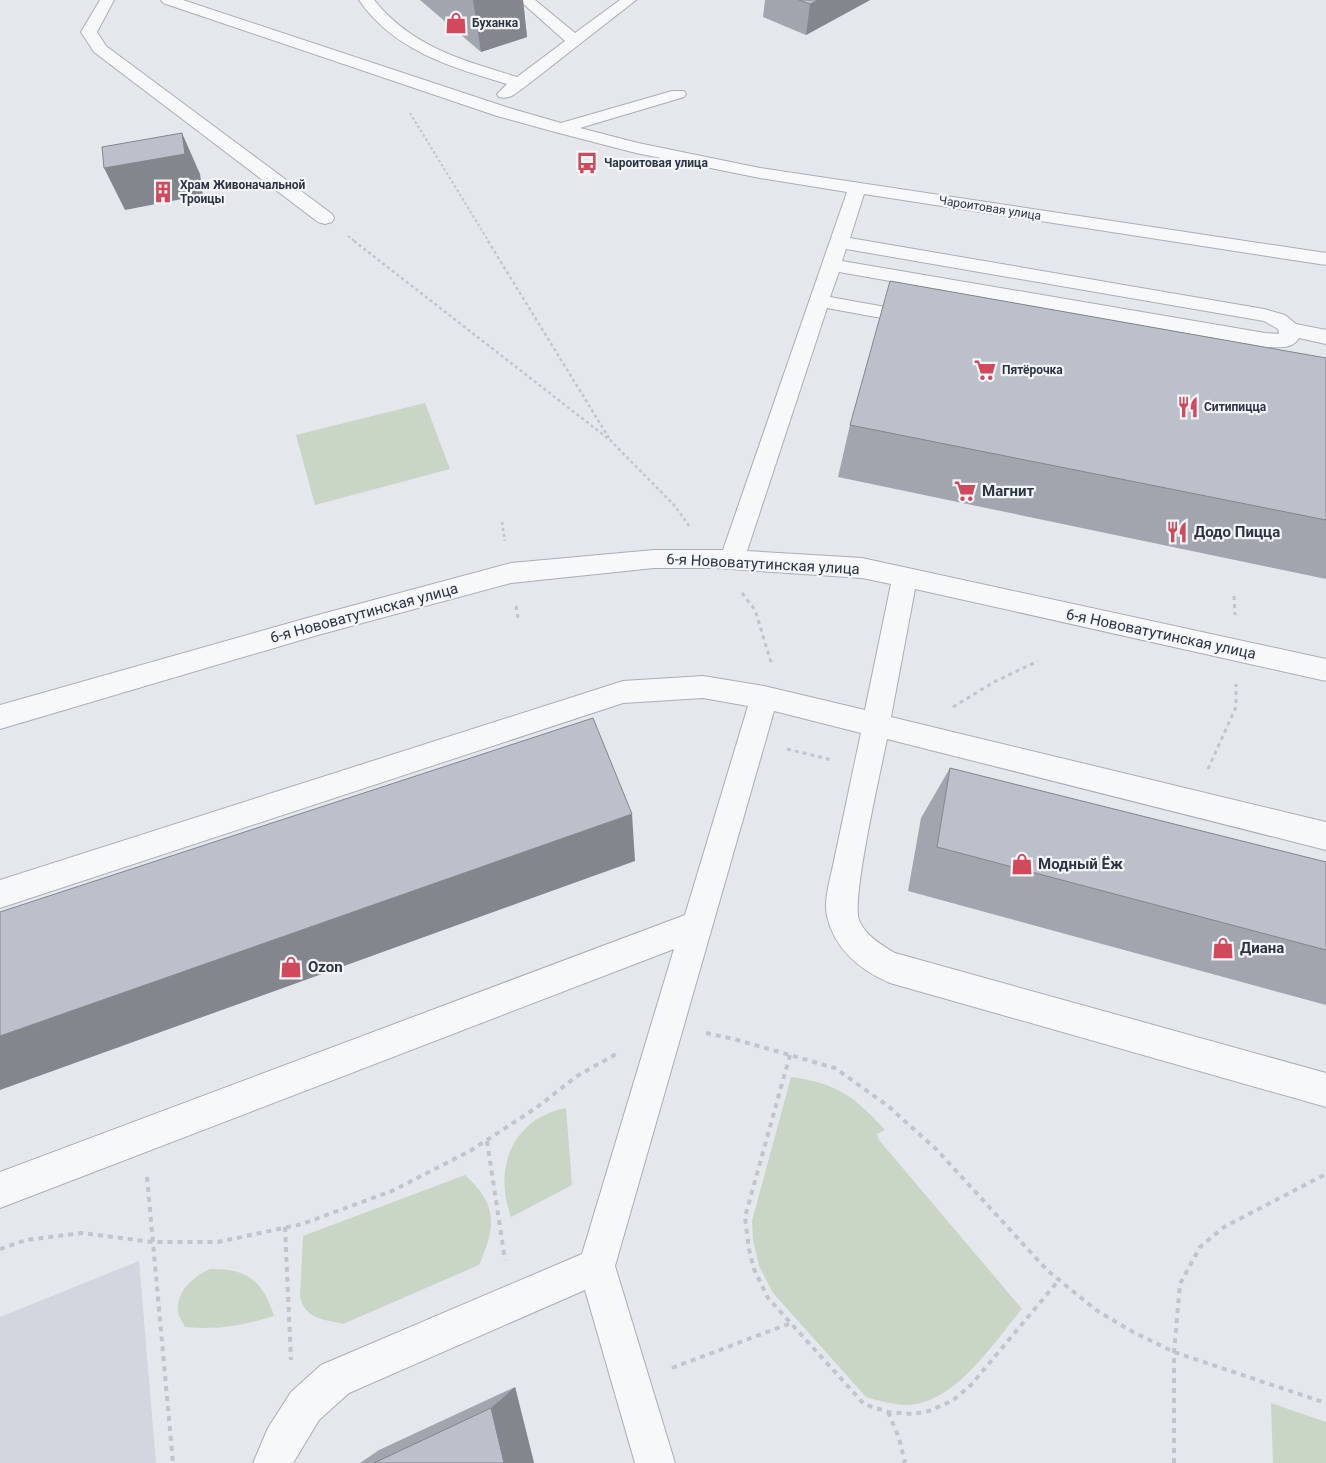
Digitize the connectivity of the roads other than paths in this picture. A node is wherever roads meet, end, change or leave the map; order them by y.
1 (107, 0) edge
2 (168, 0) edge
3 (366, 0) edge
4 (526, 0) edge
5 (629, 0) edge
6 (575, 41) junction
7 (520, 83) junction
8 (678, 94) dead end
9 (488, 108) junction
10 (560, 129) junction
11 (857, 188) junction
12 (325, 218) road end
13 (839, 242) junction
14 (1326, 259) edge
15 (832, 265) junction
16 (820, 301) junction
17 (937, 322) edge
18 (1290, 329) junction
19 (1326, 337) edge
20 (732, 560) junction
21 (905, 577) junction
22 (1326, 670) edge
23 (764, 697) junction
24 (0, 717) edge
25 (876, 725) junction
26 (1326, 836) edge
27 (0, 894) edge
28 (696, 926) junction
29 (1326, 1090) edge
30 (0, 1190) edge
31 (597, 1266) junction
32 (274, 1463) edge
33 (655, 1463) edge

1 - 12 street
2 - 9 street, Чароитовая улица
3 - 7 street
4 - 6 street
5 - 6 street
6 - 7 street
7 - 9 street
8 - 10 street
9 - 10 street, Чароитовая улица
10 - 11 street, Чароитовая улица
11 - 13 street
11 - 14 street, Чароитовая улица
13 - 15 street
13 - 18 street
15 - 16 street
15 - 18 street
16 - 17 street
16 - 20 street
18 - 19 street
20 - 21 street, 6-я Нововатутинская улица
20 - 24 street, 6-я Нововатутинская улица
21 - 22 street, 6-я Нововатутинская улица
21 - 25 street
23 - 25 street
23 - 27 street
23 - 28 street
25 - 26 street
25 - 29 street
28 - 30 street
28 - 31 street
31 - 32 street
31 - 33 street

